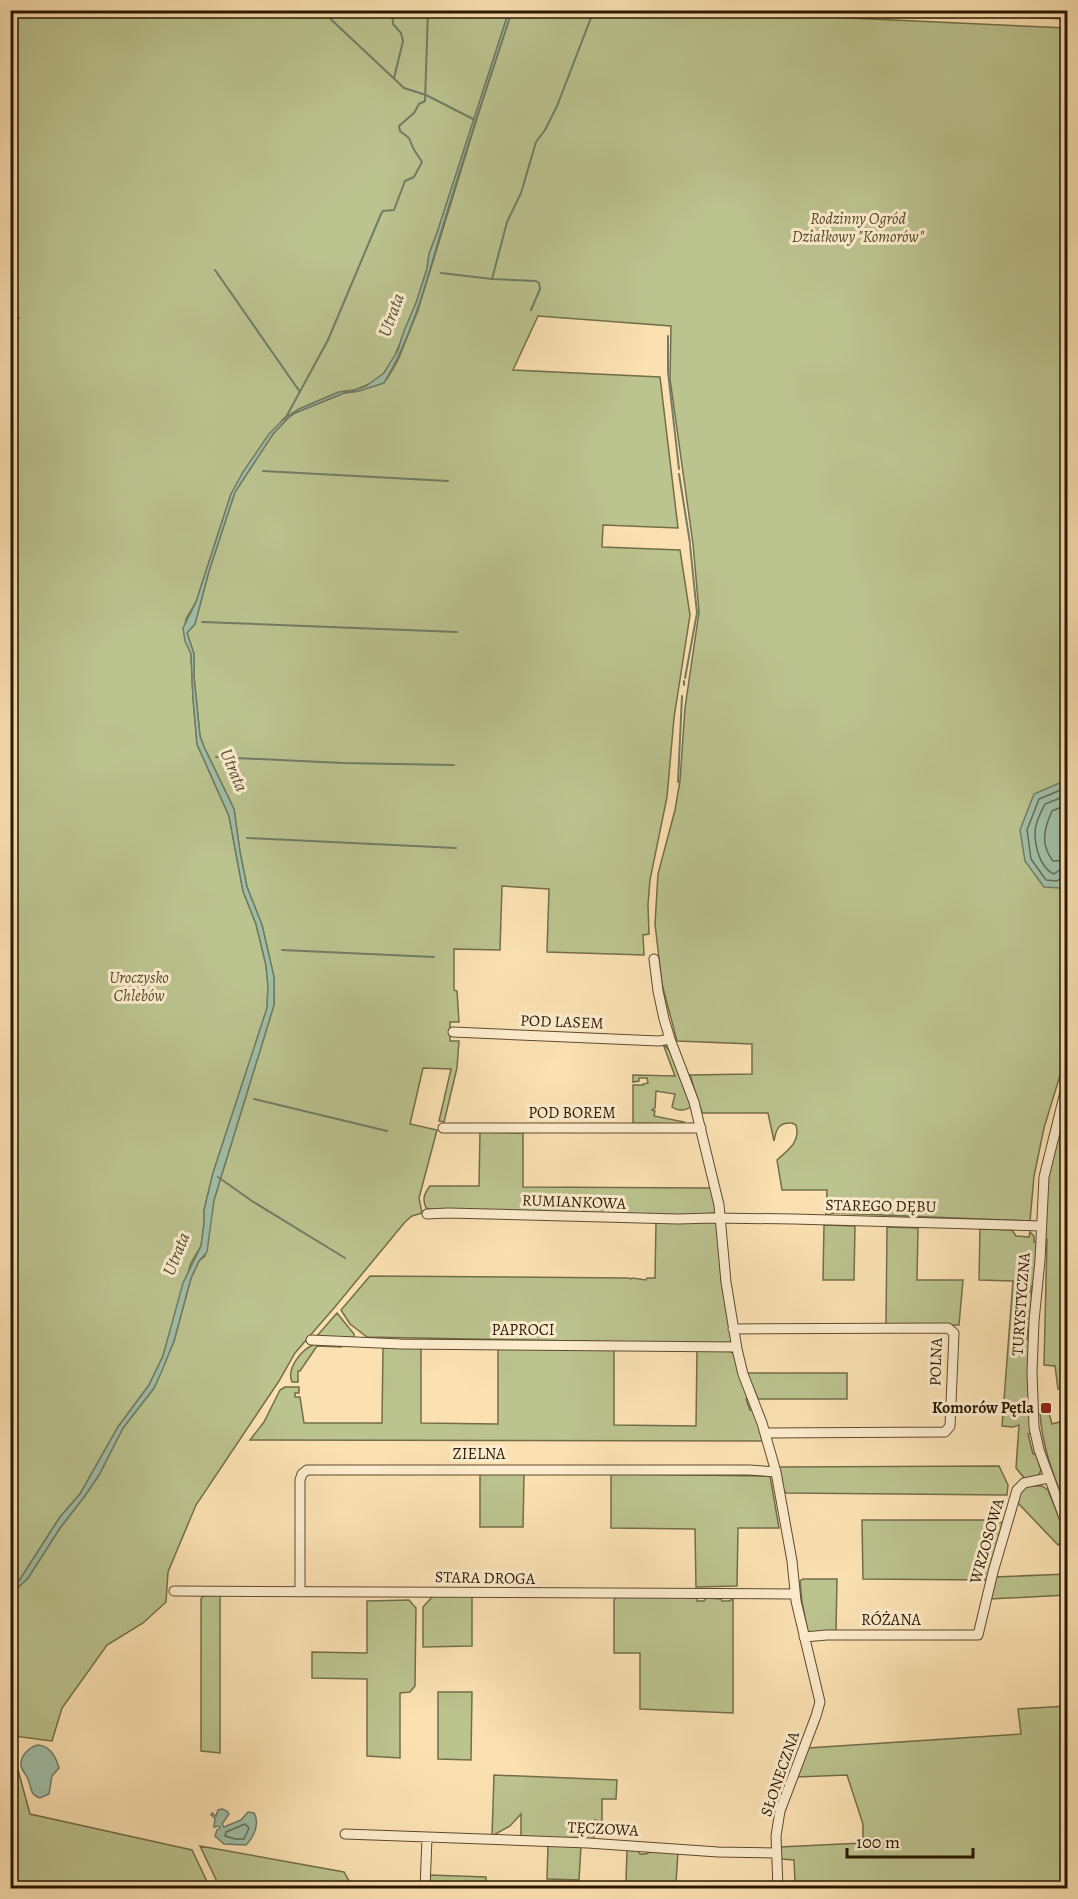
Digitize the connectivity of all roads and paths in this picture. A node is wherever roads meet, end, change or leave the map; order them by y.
1 (654, 959) dead end
2 (453, 1032) dead end
3 (670, 1039) junction
4 (1068, 1080) edge
5 (442, 1128) dead end
6 (701, 1128) junction
7 (427, 1214) dead end
8 (720, 1218) junction
9 (1041, 1226) junction
10 (733, 1329) junction
11 (310, 1340) dead end
12 (736, 1347) junction
13 (765, 1433) junction
14 (776, 1472) junction
15 (1048, 1478) junction
16 (1068, 1528) edge
17 (174, 1591) dead end
18 (300, 1592) junction
19 (795, 1594) junction
20 (978, 1635) joint
21 (804, 1637) junction
22 (345, 1834) dead end
23 (427, 1838) junction
24 (776, 1853) junction
25 (425, 1888) edge
26 (778, 1888) edge

1 - 3 street
2 - 3 street, POD LASEM
3 - 6 street
4 - 9 street, TURYSTYCZNA
5 - 6 street, POD BOREM
6 - 8 street
7 - 8 street, RUMIANKOWA
8 - 9 street, STAREGO DĘBU
8 - 10 street
9 - 15 street, TURYSTYCZNA
10 - 12 street
10 - 13 street, POLNA
11 - 12 street, PAPROCI
12 - 13 street
13 - 14 street
14 - 18 street, ZIELNA
14 - 19 street
15 - 16 street, TURYSTYCZNA
15 - 20 street, WRZOSOWA
17 - 18 street, STARA DROGA
18 - 19 street, STARA DROGA
19 - 21 street
20 - 21 street, RÓŻANA
21 - 24 street, SŁONECZNA
22 - 23 street, TĘCZOWA
23 - 24 street, TĘCZOWA
23 - 25 street
24 - 26 street, SŁONECZNA

